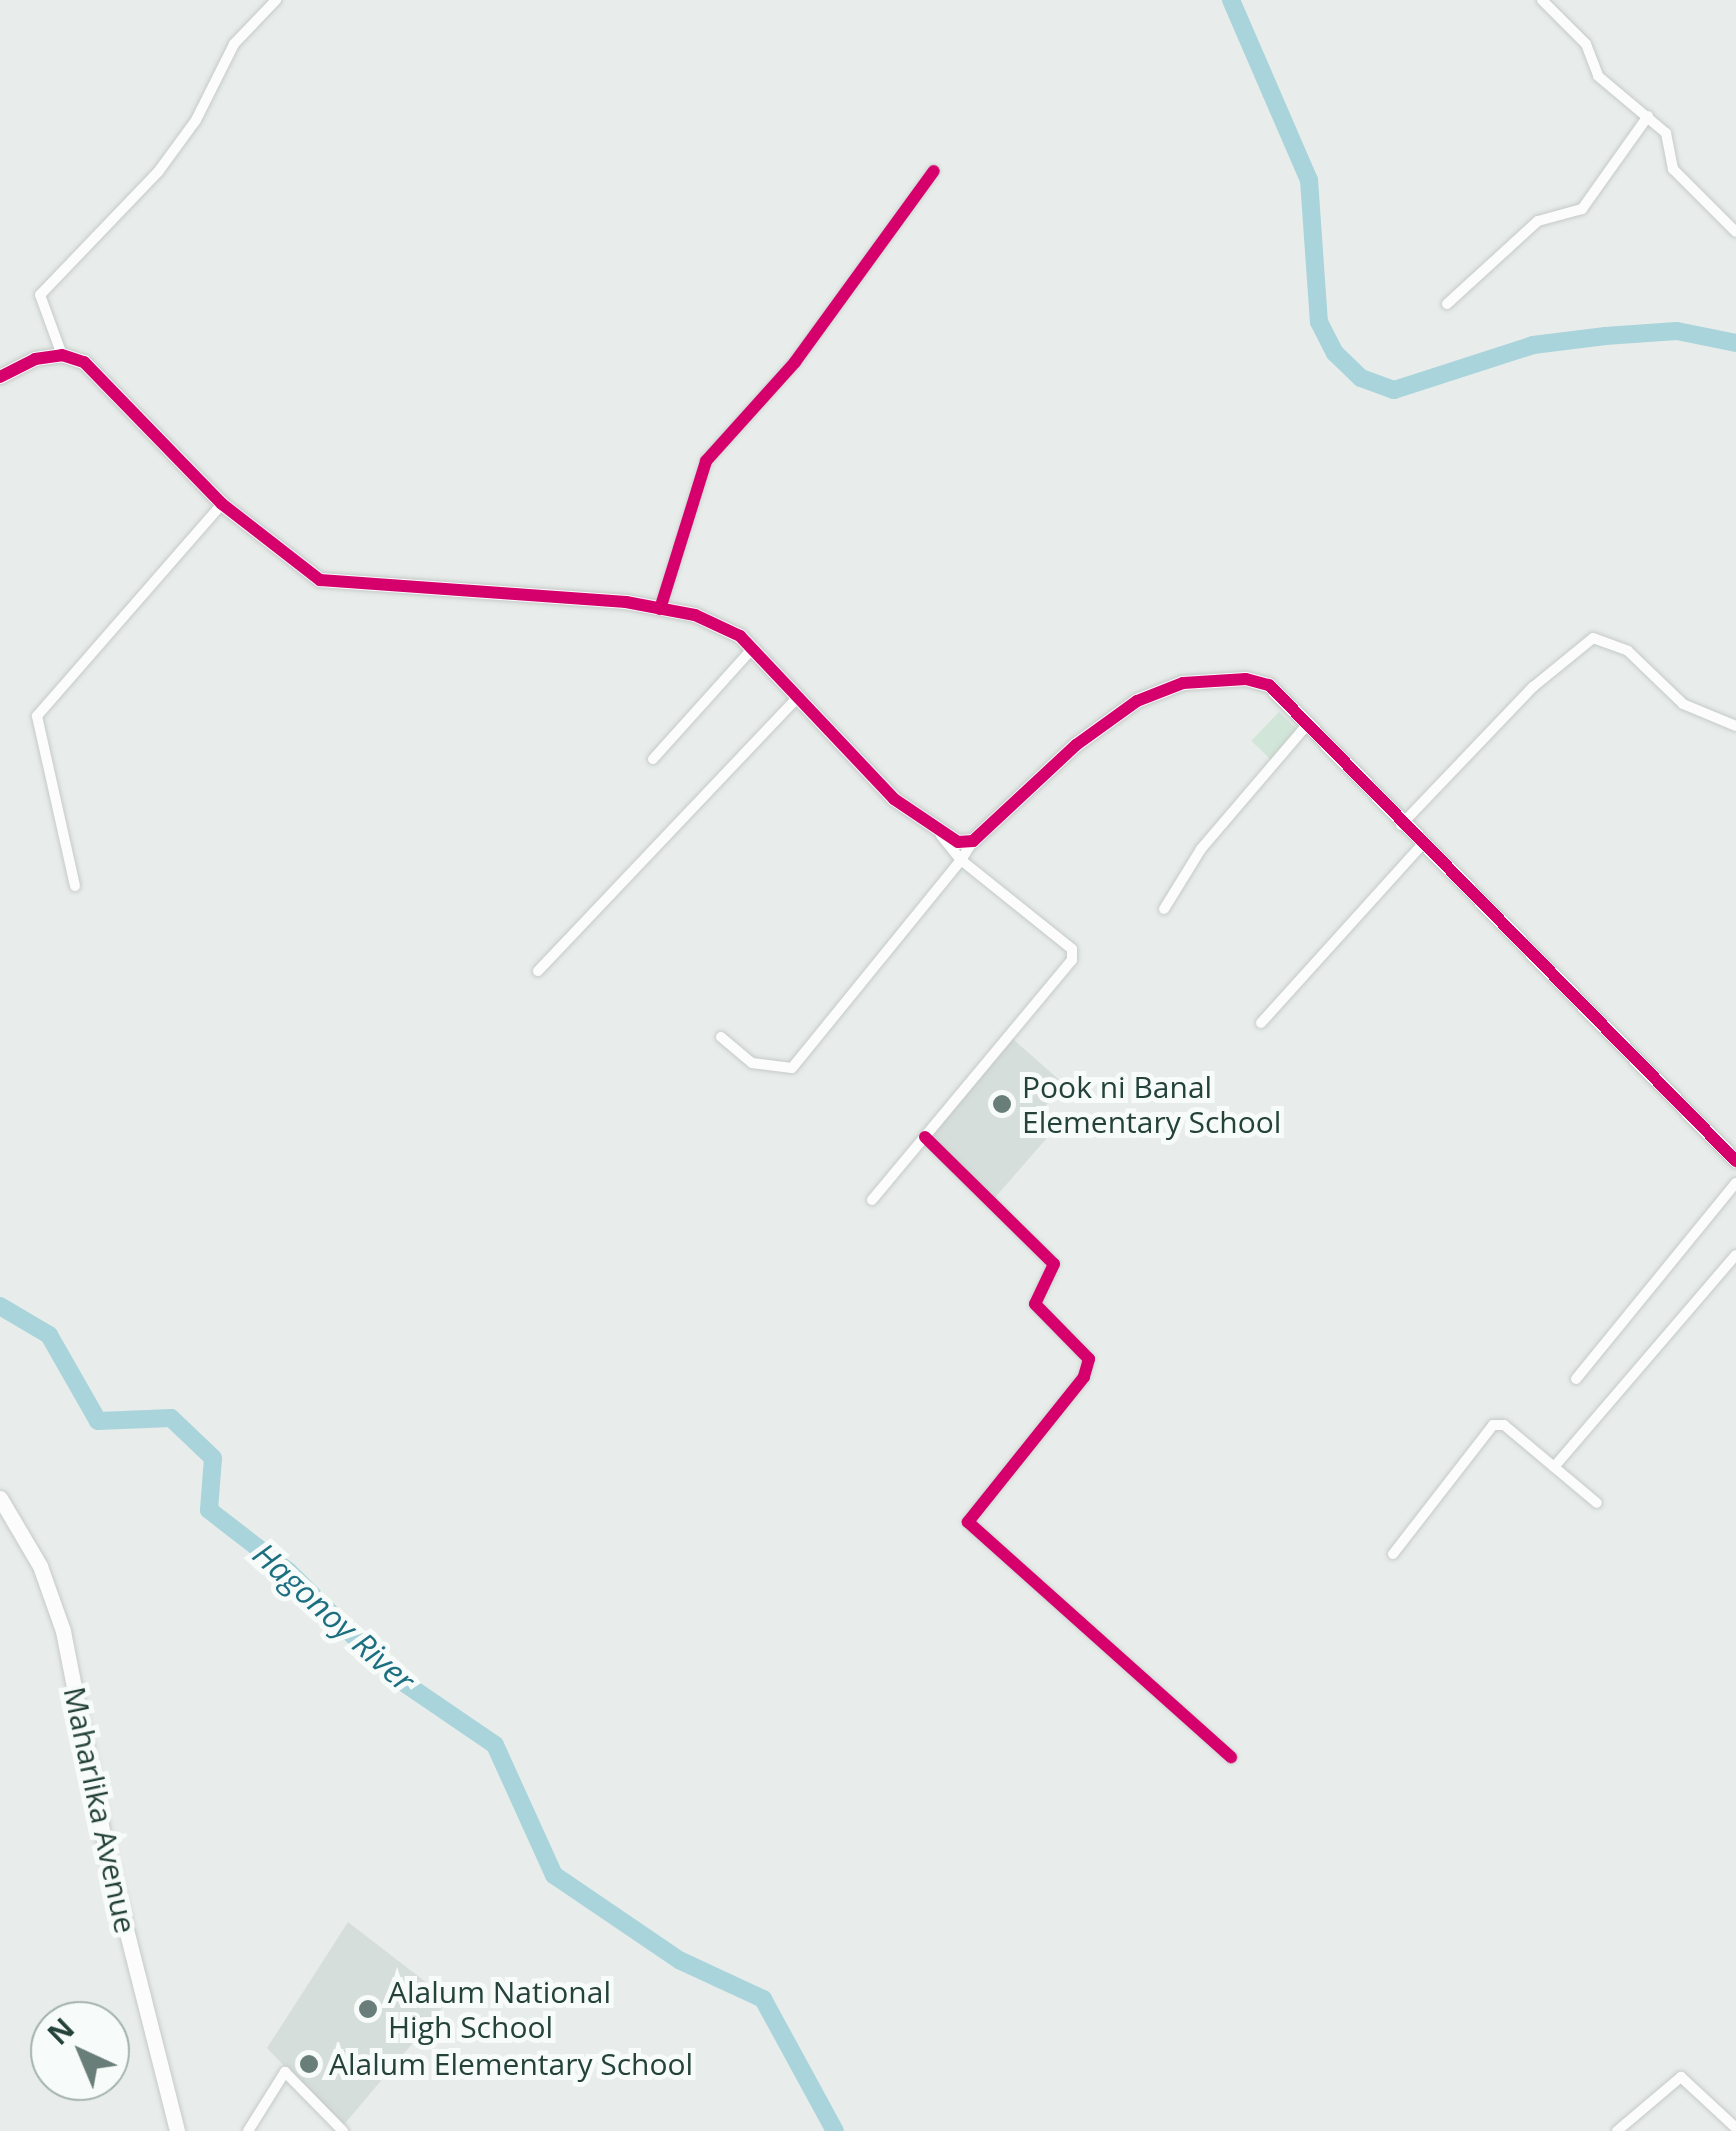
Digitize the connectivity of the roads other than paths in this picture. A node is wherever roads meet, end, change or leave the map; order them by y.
1 (276, 0) edge
2 (1542, 0) edge
3 (1648, 116) junction
4 (934, 171) dead end
5 (1736, 232) edge
6 (1447, 304) dead end
7 (62, 355) junction
8 (0, 377) edge
9 (222, 504) junction
10 (660, 608) junction
11 (752, 649) junction
12 (797, 698) junction
13 (1307, 725) junction
14 (1736, 726) edge
15 (653, 759) dead end
16 (1401, 825) junction
17 (941, 836) junction
18 (973, 842) junction
19 (1421, 846) junction
20 (961, 860) junction
21 (75, 886) dead end
22 (1164, 909) dead end
23 (538, 971) dead end
24 (1262, 1023) dead end
25 (721, 1037) dead end
26 (925, 1137) junction
27 (1736, 1162) edge
28 (1736, 1183) edge
29 (872, 1200) dead end
30 (1736, 1255) edge
31 (1576, 1379) dead end
32 (1554, 1467) junction
33 (0, 1498) edge
34 (1597, 1503) dead end
35 (1393, 1554) dead end
36 (1232, 1757) dead end
37 (1736, 2128) edge
38 (177, 2131) edge
39 (248, 2131) edge
40 (343, 2131) edge
41 (1617, 2131) edge

1 - 7 street
2 - 3 street
3 - 5 street
3 - 6 street
4 - 10 street
7 - 8 street
7 - 9 street
9 - 10 street
9 - 21 street
10 - 11 street
11 - 12 street
11 - 15 street
12 - 17 street
12 - 23 street
13 - 16 street
13 - 18 street
13 - 22 street
14 - 16 street
16 - 19 street
17 - 18 street
17 - 20 street
18 - 20 street
19 - 24 street
19 - 27 street
20 - 25 street
20 - 26 street
26 - 29 street
26 - 36 street
28 - 31 street
30 - 32 street
32 - 34 street
32 - 35 street
33 - 38 main road, Maharlika Avenue
37 - 41 street
39 - 40 street

